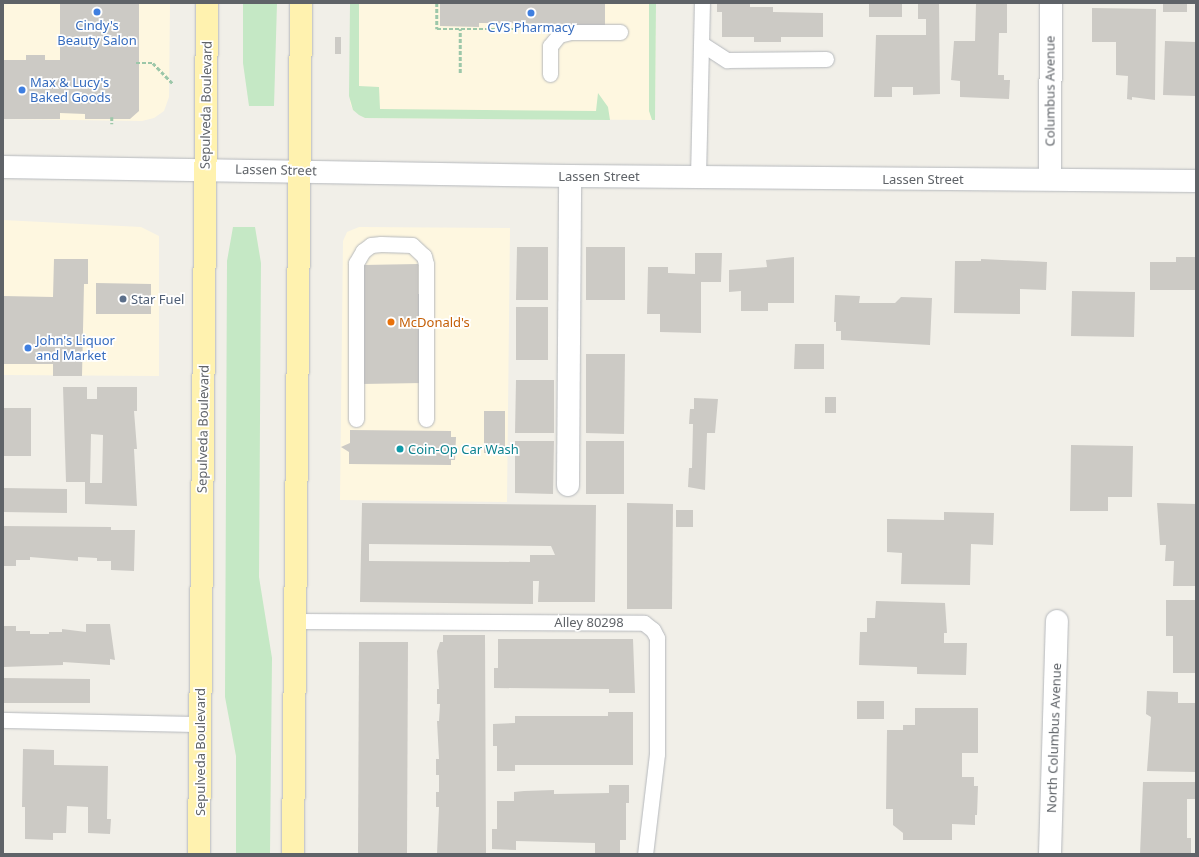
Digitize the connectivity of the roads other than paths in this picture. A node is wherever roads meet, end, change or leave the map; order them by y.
1 (207, 3) edge
2 (301, 3) edge
3 (702, 3) edge
4 (1051, 3) edge
5 (620, 32) dead end
6 (702, 44) junction
7 (826, 59) dead end
8 (550, 74) dead end
9 (3, 167) edge
10 (206, 169) junction
11 (299, 170) junction
12 (570, 176) junction
13 (698, 177) junction
14 (1050, 180) junction
15 (1196, 181) edge
16 (356, 419) dead end
17 (426, 419) dead end
18 (568, 485) dead end
19 (296, 620) junction
20 (1057, 621) dead end
21 (3, 720) edge
22 (199, 724) junction
23 (199, 854) edge
24 (293, 854) edge
25 (645, 854) edge
26 (1050, 854) edge

1 - 10 main road, Sepulveda Boulevard
2 - 11 main road
3 - 6 lane
4 - 14 main road, Columbus Avenue
5 - 8 lane
6 - 7 lane
6 - 13 lane
9 - 10 main road, Lassen Street
10 - 11 main road, Lassen Street
10 - 22 main road, Sepulveda Boulevard
11 - 12 main road, Lassen Street
11 - 19 main road
12 - 13 main road, Lassen Street
12 - 18 main road
13 - 14 main road, Lassen Street
14 - 15 main road, Lassen Street
16 - 17 lane
19 - 24 main road
19 - 25 lane, Alley 80298
20 - 26 main road, North Columbus Avenue
21 - 22 lane
22 - 23 main road, Sepulveda Boulevard

